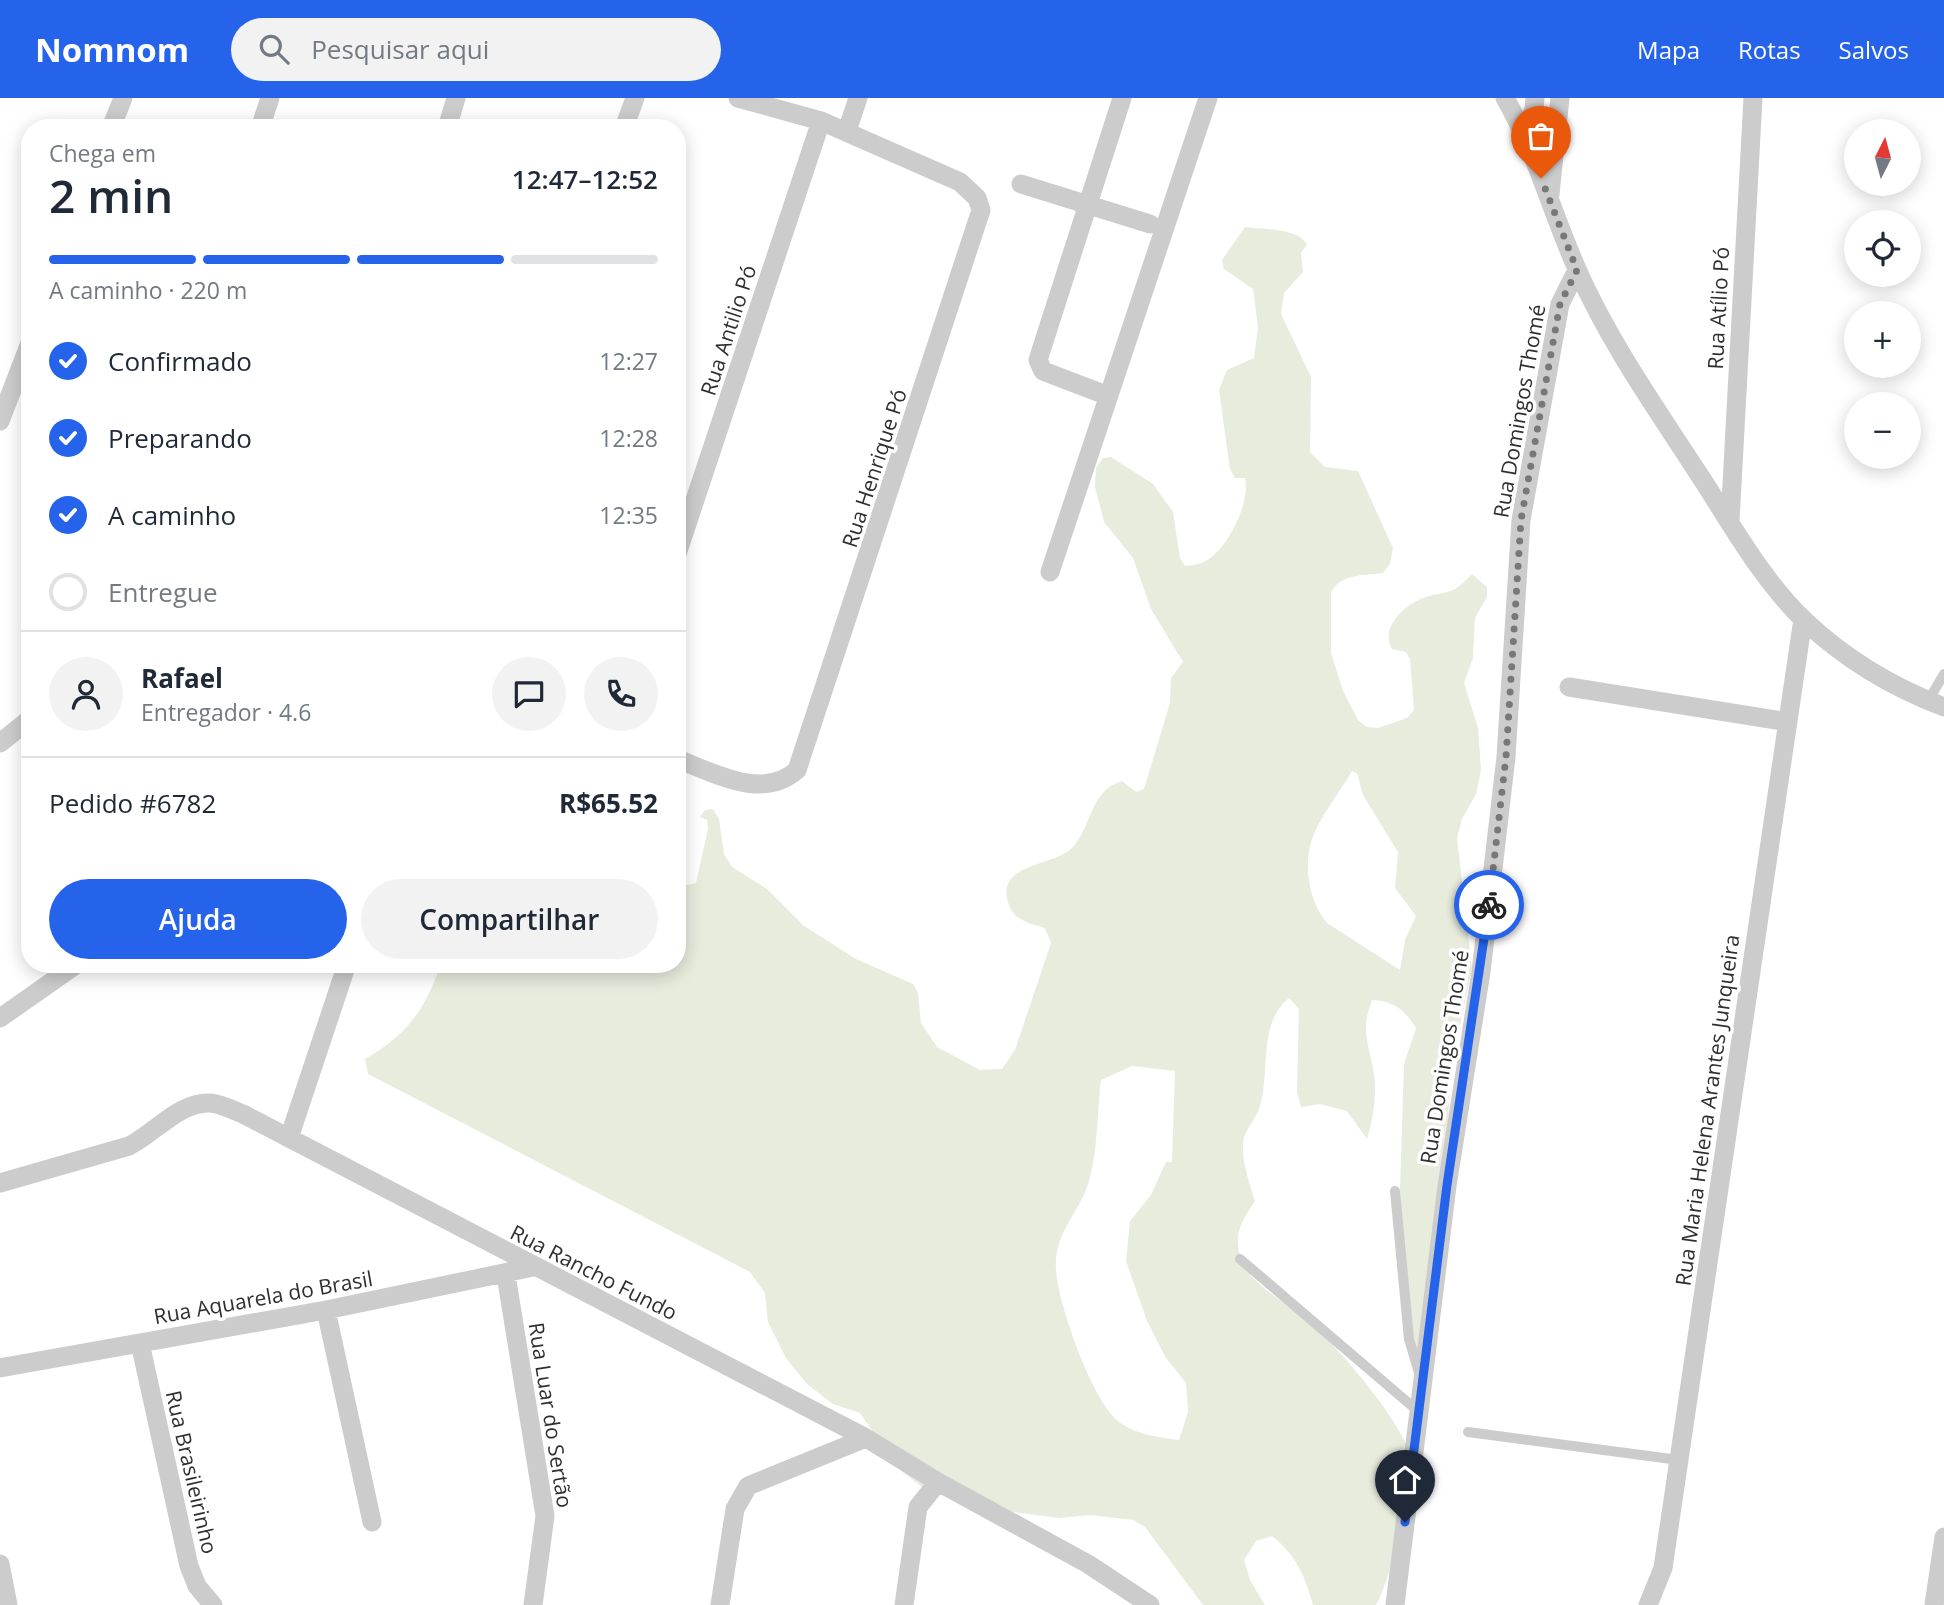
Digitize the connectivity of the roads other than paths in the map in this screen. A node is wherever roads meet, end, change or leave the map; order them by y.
1 (123, 98) edge
2 (270, 98) edge
3 (456, 98) edge
4 (635, 98) edge
5 (738, 98) edge
6 (858, 98) edge
7 (1122, 98) edge
8 (1208, 98) edge
9 (1505, 98) edge
10 (1535, 98) edge
11 (1560, 98) edge
12 (1753, 98) edge
13 (115, 119) edge
14 (263, 119) edge
15 (450, 119) edge
16 (627, 119) edge
17 (821, 121) junction
18 (847, 131) junction
19 (1524, 135) junction
20 (1021, 184) dead end
21 (1550, 200) junction
22 (1086, 204) junction
23 (1150, 224) dead end
24 (1577, 270) junction
25 (21, 366) edge
26 (1098, 392) dead end
27 (0, 421) edge
28 (1730, 521) junction
29 (686, 527) edge
30 (1049, 572) dead end
31 (1803, 619) junction
32 (1944, 674) edge
33 (1569, 687) dead end
34 (1936, 704) edge
35 (1788, 722) junction
36 (21, 726) edge
37 (0, 743) edge
38 (686, 762) edge
39 (64, 973) edge
40 (344, 973) edge
41 (0, 1018) edge
42 (289, 1138) junction
43 (0, 1183) edge
44 (1395, 1191) dead end
45 (1240, 1259) dead end
46 (533, 1267) junction
47 (506, 1275) junction
48 (326, 1310) junction
49 (140, 1343) junction
50 (0, 1368) edge
51 (1423, 1383) junction
52 (1419, 1412) junction
53 (1468, 1432) dead end
54 (866, 1438) junction
55 (1679, 1460) junction
56 (938, 1482) junction
57 (372, 1522) dead end
58 (1944, 1537) edge
59 (0, 1564) edge
60 (8, 1605) edge
61 (213, 1605) edge
62 (533, 1605) edge
63 (720, 1605) edge
64 (904, 1605) edge
65 (1150, 1605) edge
66 (1395, 1605) edge
67 (1648, 1605) edge
68 (1934, 1605) edge

1 - 13 street
2 - 14 street
3 - 15 street
4 - 16 street
5 - 17 street, Rua Henrique Pó
6 - 18 street
7 - 22 street
8 - 30 street
9 - 19 street
10 - 19 street
11 - 21 street
12 - 28 street, Rua Atílio Pó
17 - 18 street, Rua Henrique Pó
17 - 29 street, Rua Antilio Pó
18 - 38 street, Rua Henrique Pó
19 - 21 street
20 - 22 street
21 - 24 street
22 - 23 street
22 - 26 street
24 - 28 street
24 - 51 street, Rua Domingos Thomé
25 - 27 street
28 - 31 street
31 - 34 street
31 - 35 street, Rua Maria Helena Arantes Junqueira
32 - 34 lane
33 - 35 street
35 - 55 street, Rua Maria Helena Arantes Junqueira
36 - 37 street
39 - 41 street
40 - 42 street
42 - 43 street, Rua Rancho Fundo
42 - 46 street, Rua Rancho Fundo
44 - 51 lane
45 - 52 lane
46 - 47 street, Rua Aquarela do Brasil
46 - 54 street, Rua Rancho Fundo
47 - 48 street, Rua Aquarela do Brasil
47 - 62 street, Rua Luar do Sertão
48 - 49 street, Rua Aquarela do Brasil
48 - 57 street
49 - 50 street, Rua Aquarela do Brasil
49 - 61 street, Rua Brasileirinho
51 - 52 street, Rua Domingos Thomé
52 - 66 street, Rua Domingos Thomé
53 - 55 lane
54 - 56 street, Rua Rancho Fundo
54 - 63 street
55 - 67 street, Rua Maria Helena Arantes Junqueira
56 - 64 street
56 - 65 street, Rua Rancho Fundo
58 - 68 street
59 - 60 street

